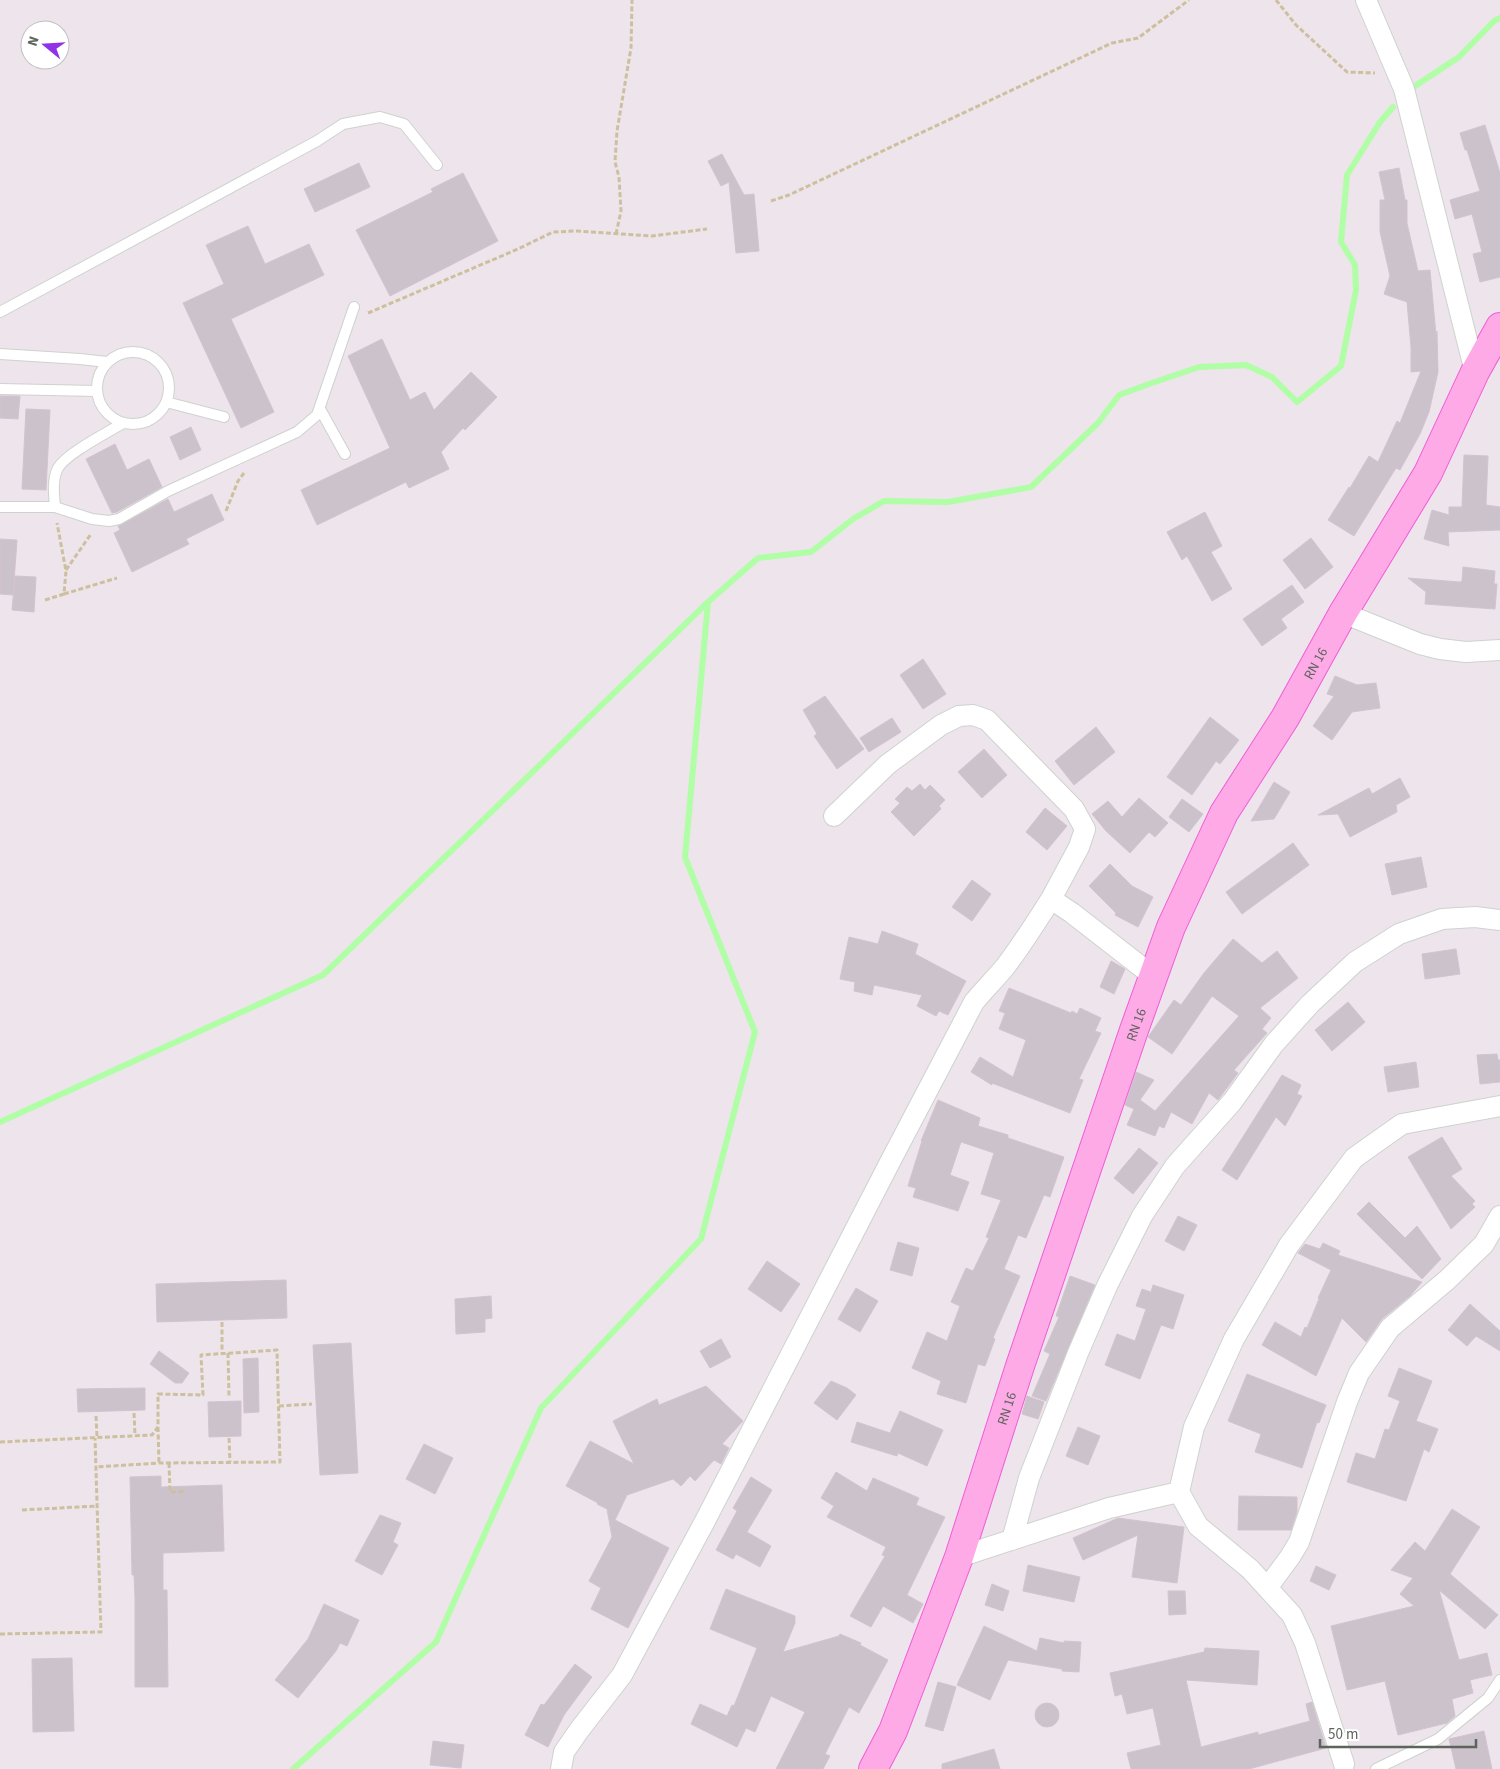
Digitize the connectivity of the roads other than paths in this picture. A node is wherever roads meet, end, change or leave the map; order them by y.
1 (1366, 0) edge
2 (438, 165) dead end
3 (354, 306) dead end
4 (0, 312) edge
5 (1500, 327) edge
6 (0, 354) edge
7 (107, 362) junction
8 (1475, 372) junction
9 (0, 389) edge
10 (97, 392) junction
11 (166, 402) junction
12 (320, 409) junction
13 (224, 417) dead end
14 (124, 423) junction
15 (345, 454) dead end
16 (0, 507) edge
17 (55, 507) junction
18 (1343, 614) junction
19 (1500, 650) edge
20 (834, 816) dead end
21 (1051, 899) junction
22 (1500, 920) edge
23 (1153, 976) junction
24 (1500, 1106) edge
25 (1500, 1216) edge
26 (1179, 1492) junction
27 (1012, 1540) junction
28 (959, 1558) junction
29 (1267, 1588) junction
30 (1500, 1680) edge
31 (1341, 1767) edge
32 (561, 1769) edge
33 (873, 1769) edge
34 (1376, 1769) edge

1 - 8 street
2 - 4 lane
3 - 12 lane
5 - 8 main road, RN 16 / RN 16
6 - 7 lane
7 - 10 lane
7 - 11 lane
8 - 18 main road, RN 16 / RN 16
9 - 10 lane
10 - 14 lane
11 - 13 lane
11 - 14 lane
12 - 15 lane
12 - 17 lane
14 - 17 lane
16 - 17 lane
18 - 19 street
18 - 23 main road, RN 16 / RN 16
20 - 21 street
21 - 23 street
21 - 32 street
22 - 27 street
23 - 28 main road, RN 16 / RN 16
24 - 26 street
25 - 29 street
26 - 27 street
26 - 29 street
27 - 28 street
28 - 33 main road, RN 16 / RN 16
29 - 31 street
30 - 34 lane

